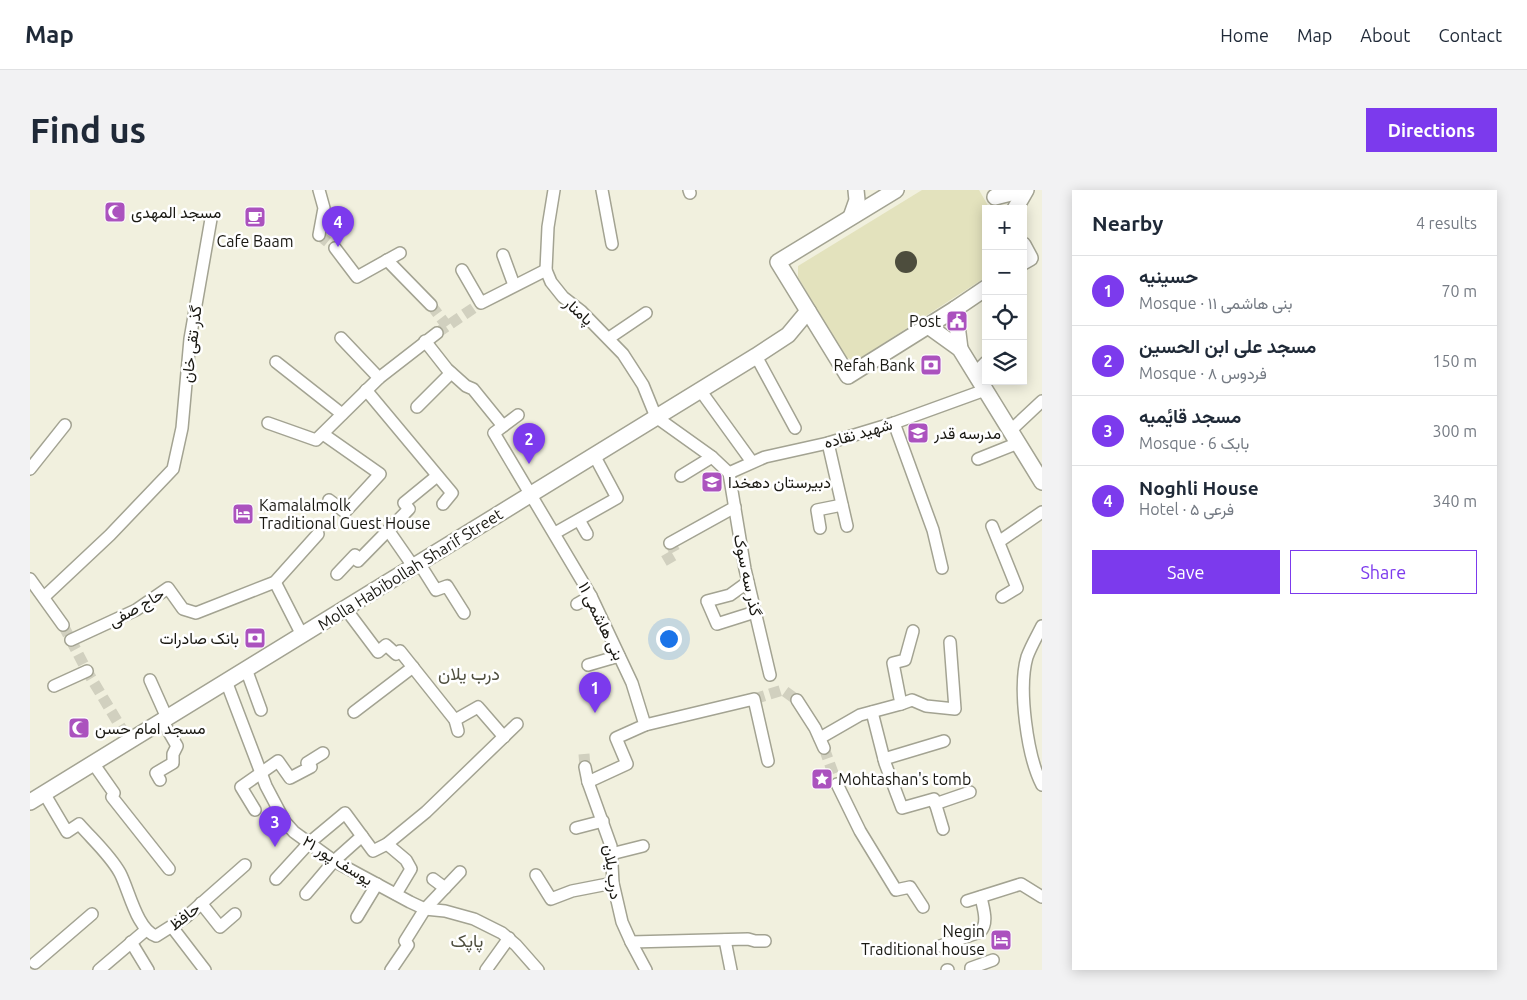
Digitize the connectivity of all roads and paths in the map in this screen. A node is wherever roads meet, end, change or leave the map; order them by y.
1 (318, 190) edge
2 (554, 190) edge
3 (602, 190) edge
4 (856, 190) edge
5 (865, 190) edge
6 (1024, 190) edge
7 (894, 191) edge
8 (996, 199) edge
9 (1016, 205) edge
10 (851, 217) junction
11 (211, 219) dead end
12 (319, 235) dead end
13 (612, 244) dead end
14 (335, 248) tunnel mouth
15 (400, 252) dead end
16 (502, 255) dead end
17 (387, 260) junction
18 (462, 270) dead end
19 (546, 270) junction
20 (514, 285) junction
21 (982, 291) edge
22 (431, 305) tunnel mouth
23 (955, 310) junction
24 (808, 311) junction
25 (646, 313) dead end
26 (928, 326) junction
27 (818, 328) junction
28 (437, 333) tunnel mouth
29 (788, 335) junction
30 (341, 338) dead end
31 (609, 338) junction
32 (425, 341) junction
33 (960, 348) junction
34 (756, 356) junction
35 (276, 362) dead end
36 (980, 368) edge
37 (451, 373) junction
38 (379, 378) junction
39 (366, 390) junction
40 (700, 390) junction
41 (985, 390) junction
42 (1042, 401) edge
43 (417, 406) dead end
44 (342, 414) junction
45 (518, 415) dead end
46 (656, 417) junction
47 (894, 423) junction
48 (268, 424) dead end
49 (66, 425) dead end
50 (503, 426) junction
51 (795, 428) dead end
52 (319, 437) junction
53 (1014, 437) junction
54 (828, 443) junction
55 (35, 454) edge
56 (594, 455) junction
57 (712, 457) junction
58 (978, 459) dead end
59 (752, 462) junction
60 (30, 469) edge
61 (729, 473) junction
62 (437, 476) junction
63 (681, 476) dead end
64 (1042, 482) edge
65 (531, 494) junction
66 (329, 500) dead end
67 (442, 504) dead end
68 (842, 506) junction
69 (735, 507) junction
70 (1042, 512) edge
71 (579, 520) junction
72 (847, 526) dead end
73 (992, 526) dead end
74 (820, 528) dead end
75 (388, 530) junction
76 (555, 533) junction
77 (318, 534) dead end
78 (587, 534) dead end
79 (1000, 541) junction
80 (670, 543) dead end
81 (416, 564) junction
82 (942, 568) dead end
83 (337, 574) dead end
84 (30, 579) edge
85 (276, 582) junction
86 (748, 582) junction
87 (591, 596) junction
88 (1002, 597) dead end
89 (44, 598) junction
90 (577, 604) dead end
91 (345, 608) junction
92 (755, 612) junction
93 (464, 613) dead end
94 (63, 625) tunnel mouth
95 (1042, 626) edge
96 (913, 631) dead end
97 (302, 635) junction
98 (71, 640) dead end
99 (950, 642) dead end
100 (620, 656) junction
101 (588, 665) dead end
102 (413, 667) junction
103 (246, 669) junction
104 (87, 671) dead end
105 (770, 675) dead end
106 (150, 680) dead end
107 (226, 681) junction
108 (54, 686) dead end
109 (435, 695) junction
110 (797, 700) tunnel mouth
111 (426, 702) dead end
112 (901, 704) junction
113 (261, 710) dead end
114 (354, 712) dead end
115 (872, 712) junction
116 (165, 719) junction
117 (517, 724) dead end
118 (645, 725) junction
119 (504, 737) junction
120 (944, 741) dead end
121 (323, 753) dead end
122 (884, 759) junction
123 (768, 762) dead end
124 (93, 763) junction
125 (585, 767) tunnel mouth
126 (261, 771) junction
127 (160, 780) dead end
128 (588, 782) junction
129 (837, 784) tunnel mouth
130 (1042, 785) edge
131 (970, 792) dead end
132 (44, 793) junction
133 (30, 802) edge
134 (935, 804) junction
135 (255, 810) dead end
136 (603, 821) junction
137 (576, 828) dead end
138 (943, 828) dead end
139 (362, 836) junction
140 (309, 843) junction
141 (387, 844) junction
142 (643, 846) dead end
143 (612, 854) junction
144 (334, 861) junction
145 (245, 865) dead end
146 (169, 869) dead end
147 (460, 872) dead end
148 (536, 875) dead end
149 (276, 879) dead end
150 (433, 879) dead end
151 (613, 883) junction
152 (377, 884) junction
153 (445, 888) junction
154 (306, 894) dead end
155 (396, 894) junction
156 (981, 897) junction
157 (1042, 897) edge
158 (966, 901) dead end
159 (201, 903) junction
160 (923, 907) dead end
161 (425, 909) junction
162 (92, 914) dead end
163 (234, 914) dead end
164 (357, 917) dead end
165 (172, 927) junction
166 (146, 930) junction
167 (509, 938) junction
168 (725, 940) junction
169 (765, 941) dead end
170 (131, 942) junction
171 (630, 942) junction
172 (940, 946) dead end
173 (993, 960) dead end
174 (34, 963) edge
175 (525, 965) edge
176 (99, 970) edge
177 (148, 970) edge
178 (205, 970) edge
179 (391, 970) edge
180 (486, 970) edge
181 (538, 970) edge
182 (646, 970) edge
183 (731, 970) edge
184 (971, 970) edge

1 - 12 street
2 - 19 street
3 - 13 street
4 - 10 main road
5 - 7 main road
6 - 8 main road
6 - 9 main road
7 - 10 main road
10 - 24 main road
11 - 89 street, گذر تقی خان
14 - 17 street
15 - 17 street
16 - 20 street
17 - 22 street
18 - 20 street
19 - 20 street
19 - 31 street, پامنار
21 - 23 main road
23 - 26 main road
23 - 33 main road
24 - 27 main road
24 - 29 main road
25 - 31 street
26 - 27 main road
26 - 33 main road
27 - 29 main road
28 - 32 street
29 - 34 main road, Molla Habibollah Sharif Street
30 - 38 street
31 - 46 street, پامنار
32 - 37 street
32 - 38 street
33 - 36 main road
34 - 40 main road, Molla Habibollah Sharif Street
34 - 51 street
35 - 44 street
36 - 41 main road
37 - 43 street
37 - 50 street
38 - 39 street
39 - 44 street
39 - 62 street
40 - 46 main road, Molla Habibollah Sharif Street
40 - 59 street
41 - 47 street, شهید نقاده
41 - 53 main road
42 - 53 street
44 - 52 street
45 - 50 street
46 - 56 main road, Molla Habibollah Sharif Street
46 - 57 street
47 - 54 street, شهید نقاده
47 - 82 street
48 - 52 street
49 - 55 street
50 - 65 street, بنی هاشمی ۱۱
52 - 66 street
53 - 58 street
53 - 64 main road
54 - 59 street, شهید نقاده
54 - 68 street
55 - 60 street
56 - 65 main road, Molla Habibollah Sharif Street
56 - 71 street
57 - 61 street
57 - 63 street
59 - 61 street, شهید نقاده
61 - 69 street, گذر سه سوک
62 - 67 street
62 - 75 street
65 - 76 street, بنی هاشمی ۱۱
65 - 81 main road, Molla Habibollah Sharif Street
68 - 72 street
68 - 74 street
69 - 80 street
69 - 86 street, گذر سه سوک
70 - 79 street
71 - 76 street
71 - 78 street
73 - 79 street
75 - 81 street
75 - 83 street
76 - 87 street, بنی هاشمی ۱۱
77 - 85 street
79 - 88 street
81 - 91 main road, Molla Habibollah Sharif Street
81 - 93 street
84 - 89 street
85 - 97 street
85 - 98 street, حاج صفی
86 - 92 street, گذر سه سوک
86 - 92 street
87 - 90 street
87 - 100 street, بنی هاشمی ۱۱
89 - 94 street
91 - 97 main road, Molla Habibollah Sharif Street
91 - 102 street
92 - 105 street, گذر سه سوک
95 - 130 street
96 - 112 street
97 - 103 main road, Molla Habibollah Sharif Street
99 - 112 street
100 - 101 street
100 - 118 street, بنی هاشمی ۱۱
102 - 109 street
102 - 114 street
103 - 107 main road, Molla Habibollah Sharif Street
103 - 113 street
104 - 108 street
106 - 116 street
107 - 116 main road, Molla Habibollah Sharif Street
107 - 126 street, یوسف پور ۲۱
109 - 111 street
109 - 119 street
110 - 115 street
112 - 115 street
115 - 122 street
116 - 124 main road, Molla Habibollah Sharif Street
116 - 127 street
117 - 119 street
118 - 123 street
118 - 128 street
119 - 141 street
120 - 122 street
121 - 126 street
122 - 134 street
124 - 132 main road, Molla Habibollah Sharif Street
124 - 146 street
125 - 128 street, درب یلان
126 - 135 street
126 - 140 street, یوسف پور ۲۱
128 - 136 street, درب یلان
129 - 160 street
131 - 134 street
132 - 133 main road, Molla Habibollah Sharif Street
132 - 166 street
134 - 138 street
136 - 137 street
136 - 143 street, درب یلان
139 - 140 street
139 - 141 street
139 - 144 street
140 - 144 street, یوسف پور ۲۱
140 - 149 street
141 - 155 street
142 - 143 street
143 - 151 street, درب یلان
144 - 152 street, یوسف پور ۲۱
144 - 154 street
145 - 159 street, حافظ
147 - 153 street
148 - 151 street
150 - 153 street
151 - 171 street, درب یلان
152 - 155 street, یوسف پور ۲۱
152 - 164 street
153 - 161 street
155 - 161 street, یوسف پور ۲۱
156 - 157 street
156 - 158 street
156 - 172 street
159 - 163 street
159 - 165 street, حافظ
161 - 167 street, یوسف پور ۲۱
161 - 179 street
162 - 174 street
165 - 166 street, حافظ
165 - 178 street
166 - 170 street, حافظ
167 - 175 street, یوسف پور ۲۱
167 - 180 street
168 - 169 street
168 - 171 street
168 - 183 street
170 - 176 street, حافظ
170 - 177 street
171 - 182 street, درب یلان
173 - 184 street
175 - 181 street, یوسف پور ۲۱

